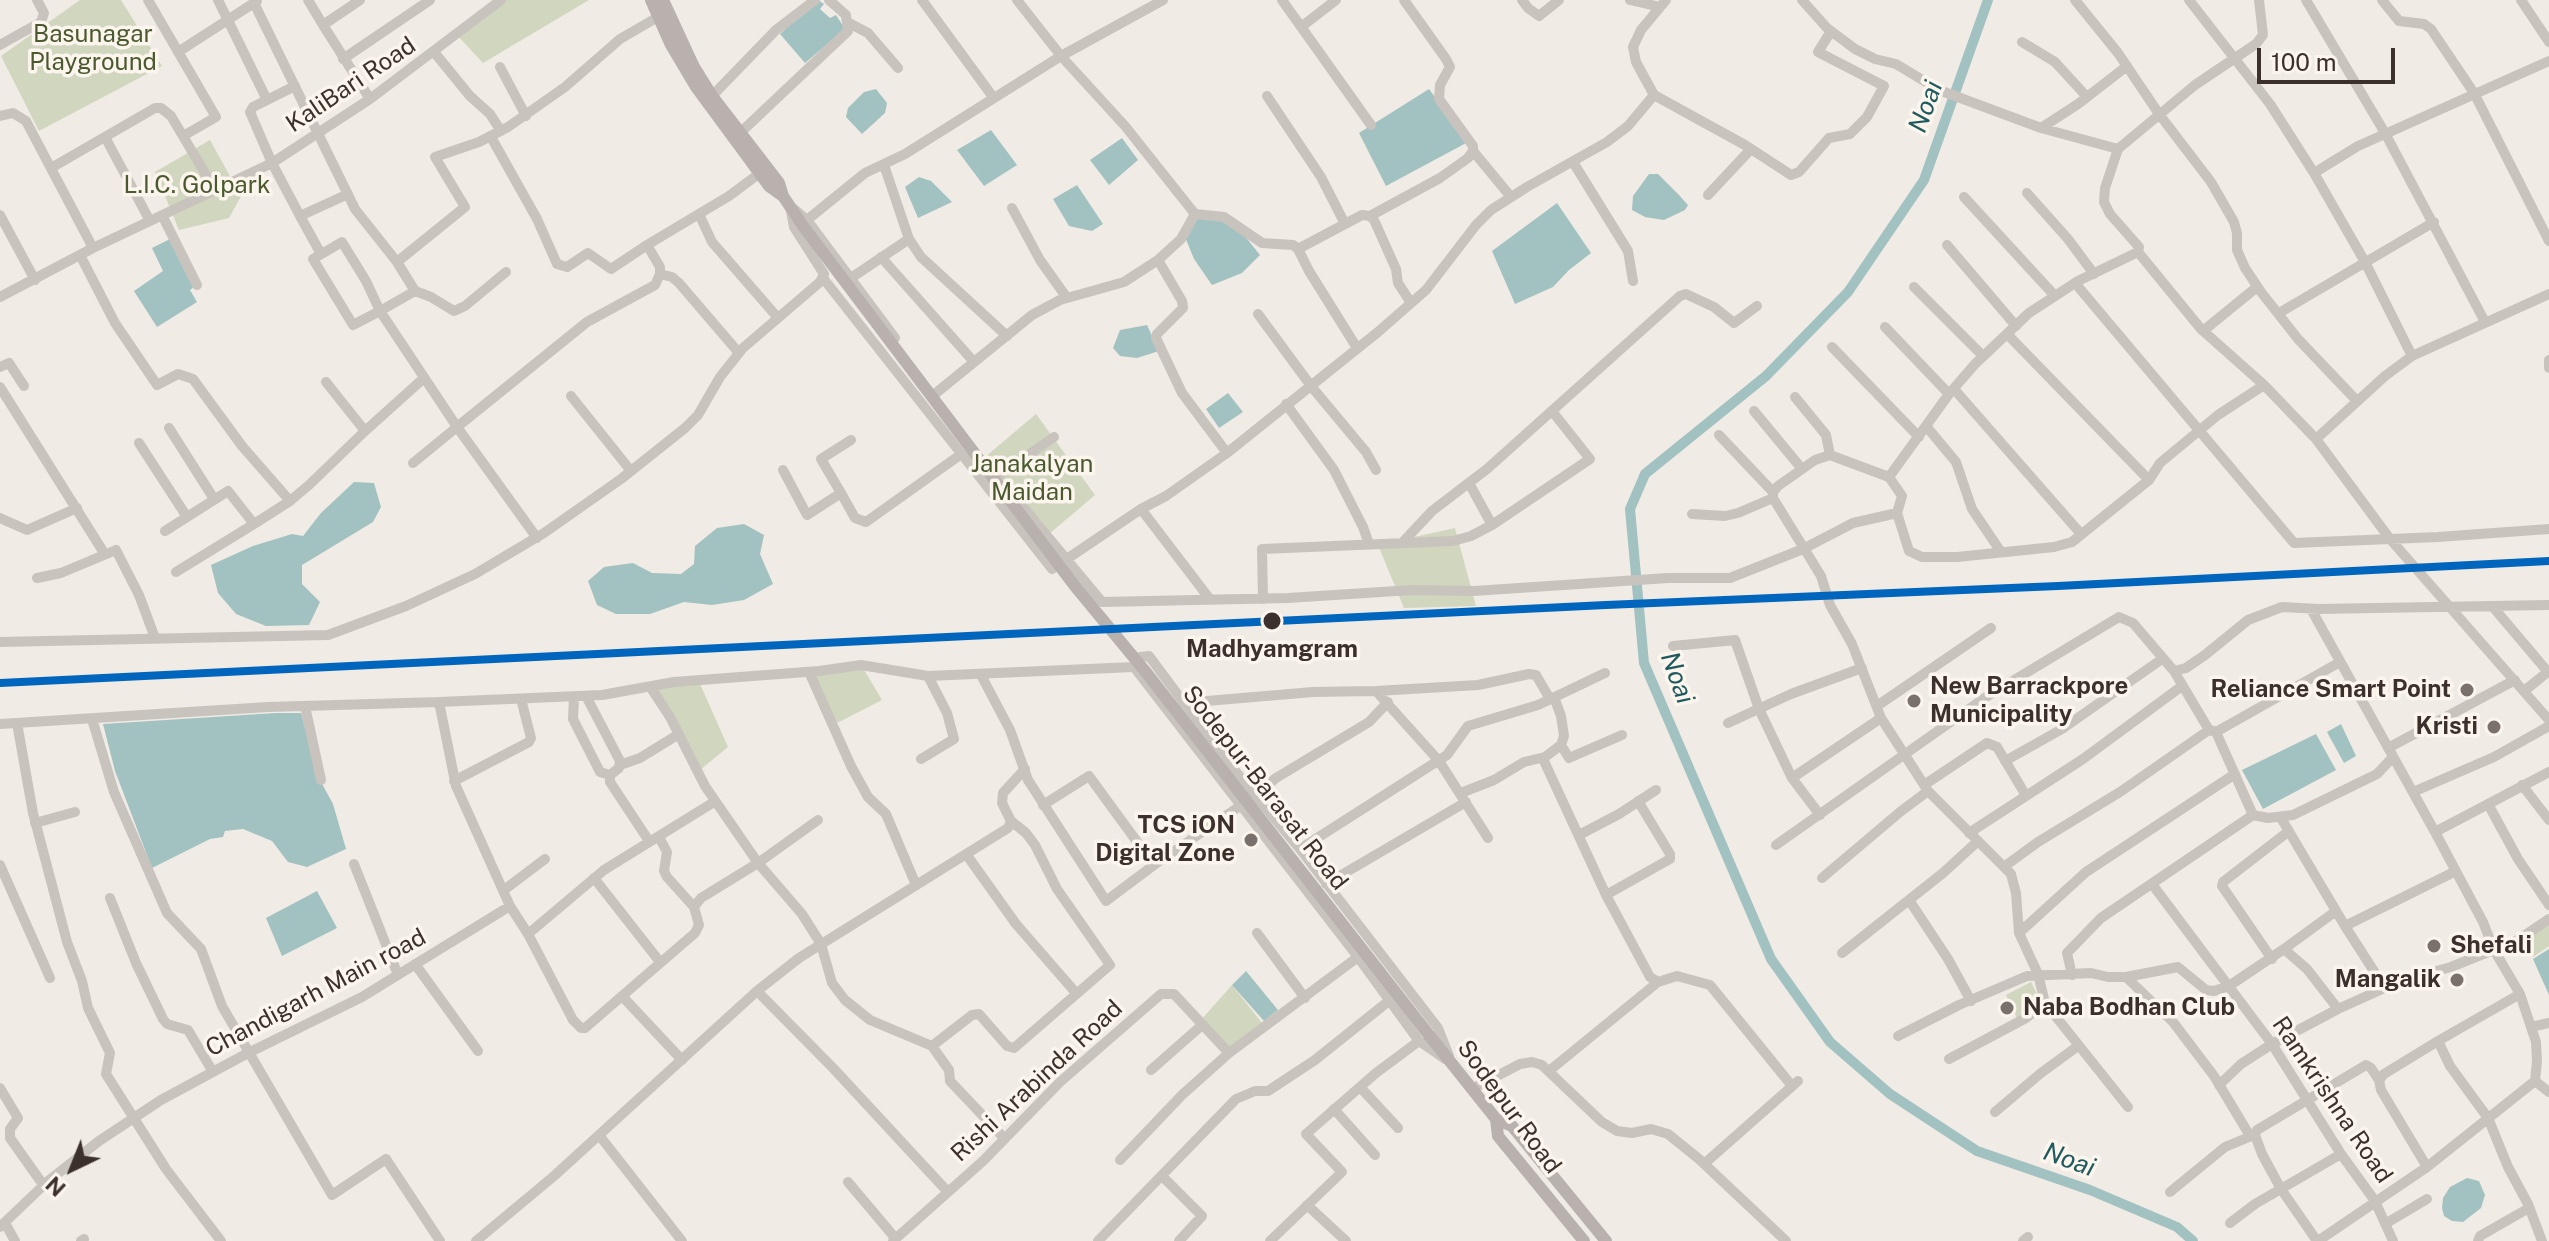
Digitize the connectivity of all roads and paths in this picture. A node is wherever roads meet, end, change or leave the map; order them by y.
1 (37, 0) edge
2 (218, 0) edge
3 (308, 0) edge
4 (360, 0) edge
5 (430, 0) edge
6 (501, 0) edge
7 (651, 0) edge
8 (663, 0) edge
9 (815, 0) edge
10 (829, 0) edge
11 (922, 0) edge
12 (1017, 0) edge
13 (1163, 0) edge
14 (1282, 0) edge
15 (1336, 0) edge
16 (1404, 0) edge
17 (1522, 0) edge
18 (1559, 0) edge
19 (1630, 0) edge
20 (1802, 0) edge
21 (2075, 0) edge
22 (2189, 0) edge
23 (2259, 0) edge
24 (2306, 0) edge
25 (2382, 0) edge
26 (2521, 0) edge
27 (153, 2) edge
28 (256, 2) edge
29 (1663, 3) edge
30 (658, 17) junction
31 (229, 20) junction
32 (849, 23) junction
33 (323, 25) junction
34 (1301, 27) junction
35 (1831, 31) junction
36 (2022, 42) dead end
37 (2549, 42) edge
38 (0, 45) edge
39 (178, 52) junction
40 (434, 52) junction
41 (1061, 56) junction
42 (343, 59) junction
43 (2236, 59) junction
44 (2549, 61) edge
45 (2127, 66) junction
46 (500, 67) dead end
47 (898, 68) dead end
48 (295, 86) junction
49 (2474, 93) junction
50 (1654, 95) junction
51 (712, 96) junction
52 (1267, 96) dead end
53 (993, 97) junction
54 (2087, 97) junction
55 (370, 99) junction
56 (267, 100) junction
57 (2159, 114) junction
58 (0, 116) edge
59 (526, 116) junction
60 (1371, 125) dead end
61 (2041, 128) junction
62 (318, 131) junction
63 (740, 133) junction
64 (2385, 133) junction
65 (496, 134) junction
66 (183, 136) junction
67 (105, 137) junction
68 (1751, 149) junction
69 (2118, 149) junction
70 (1473, 151) junction
71 (1573, 162) junction
72 (272, 163) junction
73 (884, 165) junction
74 (51, 168) junction
75 (760, 173) junction
76 (2314, 173) junction
77 (215, 190) junction
78 (2027, 193) dead end
79 (348, 194) junction
80 (1708, 195) dead end
81 (1511, 197) junction
82 (1964, 197) dead end
83 (786, 201) junction
84 (1012, 208) dead end
85 (699, 214) junction
86 (1195, 214) junction
87 (0, 215) edge
88 (162, 215) junction
89 (300, 216) junction
90 (1370, 216) junction
91 (150, 221) junction
92 (2434, 222) junction
93 (805, 223) junction
94 (1345, 224) junction
95 (909, 239) junction
96 (2549, 241) edge
97 (647, 245) junction
98 (1947, 245) dead end
99 (93, 248) junction
100 (1298, 249) junction
101 (2138, 252) junction
102 (321, 254) junction
103 (80, 255) junction
104 (881, 257) junction
105 (1158, 260) junction
106 (397, 262) junction
107 (2365, 262) junction
108 (506, 272) dead end
109 (660, 274) junction
110 (2094, 274) junction
111 (823, 278) junction
112 (851, 278) junction
113 (35, 280) junction
114 (1633, 281) dead end
115 (2075, 283) junction
116 (197, 285) dead end
117 (1914, 287) dead end
118 (2257, 287) junction
119 (415, 291) junction
120 (2549, 294) edge
121 (2055, 296) junction
122 (0, 297) edge
123 (1067, 298) junction
124 (1411, 303) junction
125 (1757, 306) dead end
126 (380, 311) junction
127 (2279, 313) junction
128 (1258, 314) dead end
129 (778, 318) junction
130 (2485, 322) junction
131 (1885, 327) dead end
132 (2011, 330) junction
133 (2203, 331) junction
134 (1007, 336) junction
135 (1832, 347) dead end
136 (1357, 348) junction
137 (739, 353) junction
138 (1983, 356) junction
139 (2412, 356) junction
140 (2549, 360) edge
141 (974, 362) junction
142 (0, 367) edge
143 (2549, 368) edge
144 (424, 378) junction
145 (326, 382) dead end
146 (2264, 385) junction
147 (24, 386) dead end
148 (1311, 386) junction
149 (0, 387) edge
150 (1951, 392) junction
151 (936, 393) junction
152 (571, 396) dead end
153 (1795, 397) dead end
154 (2357, 401) junction
155 (1286, 404) junction
156 (1552, 411) junction
157 (1754, 411) dead end
158 (1926, 426) junction
159 (457, 427) junction
160 (169, 428) dead end
161 (365, 431) junction
162 (2199, 431) junction
163 (1719, 435) dead end
164 (1054, 437) dead end
165 (1919, 437) junction
166 (2316, 439) junction
167 (851, 440) dead end
168 (139, 443) dead end
169 (1227, 453) junction
170 (960, 455) junction
171 (1830, 455) junction
172 (413, 463) dead end
173 (1802, 469) junction
174 (783, 470) dead end
175 (1376, 470) dead end
176 (631, 471) junction
177 (998, 476) junction
178 (1889, 477) junction
179 (2149, 480) junction
180 (1469, 483) junction
181 (841, 493) junction
182 (1773, 495) junction
183 (214, 499) junction
184 (290, 501) junction
185 (77, 508) junction
186 (1141, 509) junction
187 (1897, 513) junction
188 (1692, 514) dead end
189 (187, 517) junction
190 (0, 518) edge
191 (254, 524) junction
192 (1492, 525) junction
193 (2549, 529) edge
194 (165, 531) dead end
195 (2081, 534) junction
196 (537, 538) junction
197 (2390, 539) junction
198 (1402, 543) junction
199 (1369, 544) junction
200 (1803, 549) junction
201 (2001, 552) junction
202 (104, 553) junction
203 (1067, 558) junction
204 (176, 572) dead end
205 (37, 578) dead end
206 (1209, 598) junction
207 (1263, 599) junction
208 (2549, 605) edge
209 (2493, 607) junction
210 (2451, 608) junction
211 (2311, 609) junction
212 (1991, 628) dead end
213 (155, 638) junction
214 (0, 642) edge
215 (1673, 646) dead end
216 (2162, 659) junction
217 (2340, 662) junction
218 (1134, 667) junction
219 (1862, 668) junction
220 (2174, 671) junction
221 (809, 672) junction
222 (2548, 672) edge
223 (1605, 673) dead end
224 (981, 675) junction
225 (928, 676) junction
226 (2515, 680) junction
227 (2182, 686) junction
228 (651, 688) junction
229 (1376, 691) junction
230 (2524, 691) junction
231 (580, 696) junction
232 (1552, 698) junction
233 (521, 699) junction
234 (439, 702) junction
235 (1388, 702) junction
236 (1183, 703) junction
237 (305, 706) junction
238 (1877, 706) junction
239 (1759, 709) junction
240 (1881, 718) junction
241 (92, 719) junction
242 (2549, 720) edge
243 (17, 723) junction
244 (1728, 723) dead end
245 (0, 724) edge
246 (2549, 726) edge
247 (2212, 731) junction
248 (679, 734) junction
249 (1622, 735) dead end
250 (1561, 745) junction
251 (2390, 752) junction
252 (1906, 755) junction
253 (1545, 757) junction
254 (921, 759) dead end
255 (1439, 761) junction
256 (2005, 761) junction
257 (620, 765) junction
258 (1025, 769) junction
259 (2549, 772) edge
260 (2235, 774) junction
261 (610, 775) junction
262 (1792, 778) junction
263 (321, 780) dead end
264 (454, 781) junction
265 (2522, 785) junction
266 (1926, 788) junction
267 (1656, 790) dead end
268 (2413, 792) junction
269 (2025, 794) junction
270 (1255, 795) junction
271 (1463, 798) junction
272 (1638, 801) junction
273 (714, 802) junction
274 (2488, 804) junction
275 (1043, 805) junction
276 (1240, 806) junction
277 (75, 812) dead end
278 (1820, 815) junction
279 (2253, 815) junction
280 (2281, 818) junction
281 (818, 820) dead end
282 (2549, 820) edge
283 (1011, 821) junction
284 (35, 823) junction
285 (2289, 831) junction
286 (2435, 832) junction
287 (1969, 833) junction
288 (1579, 835) junction
289 (1488, 838) dead end
290 (654, 839) junction
291 (1978, 841) junction
292 (1776, 845) dead end
293 (1300, 849) junction
294 (966, 854) junction
295 (545, 859) dead end
296 (758, 863) junction
297 (354, 864) dead end
298 (0, 865) edge
299 (1154, 865) junction
300 (2005, 866) junction
301 (2456, 871) junction
302 (594, 878) junction
303 (1822, 878) dead end
304 (1326, 884) junction
305 (2152, 884) junction
306 (916, 885) junction
307 (504, 890) junction
308 (1606, 895) junction
309 (110, 898) dead end
310 (1909, 900) junction
311 (2549, 905) edge
312 (510, 906) junction
313 (694, 907) junction
314 (2336, 911) junction
315 (2549, 919) edge
316 (2345, 926) junction
317 (1257, 933) dead end
318 (2019, 933) junction
319 (528, 934) junction
320 (821, 944) junction
321 (2284, 949) junction
322 (2494, 950) junction
323 (1842, 953) dead end
324 (1358, 957) junction
325 (2272, 959) junction
326 (660, 962) junction
327 (415, 964) junction
328 (2038, 974) junction
329 (398, 975) junction
330 (2072, 975) junction
331 (2126, 977) junction
332 (50, 978) dead end
333 (1658, 982) junction
334 (2229, 986) junction
335 (2384, 987) junction
336 (757, 991) junction
337 (1076, 993) junction
338 (2520, 994) junction
339 (622, 996) junction
340 (1305, 998) junction
341 (1390, 1000) junction
342 (1971, 1001) junction
343 (2045, 1003) junction
344 (2338, 1009) junction
345 (2549, 1023) edge
346 (1202, 1025) junction
347 (2531, 1027) junction
348 (1898, 1036) dead end
349 (1424, 1038) junction
350 (2438, 1041) junction
351 (2272, 1044) junction
352 (932, 1046) junction
353 (2078, 1046) junction
354 (478, 1051) dead end
355 (248, 1053) junction
356 (1229, 1053) junction
357 (1949, 1059) dead end
358 (682, 1060) junction
359 (1453, 1065) junction
360 (1151, 1070) dead end
361 (1549, 1071) junction
362 (213, 1072) junction
363 (2379, 1080) junction
364 (2535, 1081) junction
365 (2219, 1085) junction
366 (1360, 1087) junction
367 (0, 1088) edge
368 (1472, 1089) junction
369 (2549, 1090) edge
370 (2309, 1099) junction
371 (11, 1104) junction
372 (2128, 1107) dead end
373 (1334, 1109) junction
374 (0, 1110) edge
375 (1995, 1112) dead end
376 (2488, 1118) junction
377 (1496, 1119) junction
378 (134, 1120) junction
379 (1398, 1128) dead end
380 (599, 1135) junction
381 (2253, 1136) junction
382 (1004, 1138) junction
383 (2341, 1154) junction
384 (1375, 1155) dead end
385 (1120, 1160) dead end
386 (1704, 1164) junction
387 (2427, 1167) junction
388 (1162, 1176) junction
389 (848, 1182) dead end
390 (44, 1186) junction
391 (2281, 1189) junction
392 (947, 1191) junction
393 (2170, 1192) dead end
394 (2427, 1199) dead end
395 (2375, 1201) junction
396 (1307, 1205) junction
397 (2529, 1208) junction
398 (2230, 1223) dead end
399 (2385, 1224) junction
400 (2, 1225) edge
401 (895, 1240) edge
402 (1274, 1240) edge
403 (15, 1241) edge
404 (221, 1241) edge
405 (440, 1241) edge
406 (478, 1241) edge
407 (682, 1241) edge
408 (1098, 1241) edge
409 (1179, 1241) edge
410 (1345, 1241) edge
411 (1584, 1241) edge
412 (1606, 1241) edge
413 (1786, 1241) edge
414 (2318, 1241) edge
415 (2393, 1241) edge
416 (2478, 1241) edge
417 (2542, 1241) edge

1 - 38 street
2 - 31 street
3 - 33 street
4 - 33 street
5 - 42 street
6 - 40 street, KaliBari Road
7 - 30 main road
8 - 51 main road
9 - 51 street
10 - 32 street
11 - 53 street
12 - 41 street
13 - 41 street
14 - 34 street
15 - 34 street
16 - 70 street
17 - 18 street
19 - 29 street
20 - 35 street
21 - 45 street
22 - 43 street
23 - 43 street
24 - 64 street
25 - 49 street
26 - 37 street
27 - 39 street
28 - 31 street
28 - 48 street
29 - 50 street
30 - 59 street
30 - 75 main road
31 - 39 street
31 - 56 street
32 - 47 street
32 - 63 street
33 - 42 street
34 - 60 street
35 - 61 street
35 - 68 street
36 - 54 street
39 - 66 street
40 - 55 street, KaliBari Road
40 - 65 street
41 - 53 street
41 - 86 street
42 - 55 street
43 - 57 street
43 - 76 street
44 - 49 street
45 - 54 street
45 - 57 street
46 - 59 street
48 - 56 street
48 - 62 street
49 - 64 street
49 - 96 street
50 - 68 street
50 - 71 street
51 - 63 main road
52 - 94 street
53 - 73 street
54 - 61 street
55 - 62 street, KaliBari Road
56 - 72 street
57 - 69 street
57 - 118 street
58 - 74 street
59 - 65 street
61 - 69 street
62 - 72 street, KaliBari Road
62 - 79 street
63 - 83 main road
64 - 76 street
64 - 92 street
65 - 97 street
65 - 106 street
66 - 67 street
66 - 77 street
67 - 74 street
67 - 91 street
68 - 80 street
69 - 101 street
70 - 81 street
70 - 90 street
71 - 81 street
71 - 114 street
72 - 77 street, KaliBari Road
72 - 89 street
73 - 93 street
73 - 95 street
74 - 99 street
75 - 83 main road
75 - 85 street
76 - 107 street
77 - 88 street, KaliBari Road
78 - 110 street
79 - 89 street
79 - 106 street
81 - 124 street
82 - 121 street
83 - 93 main road, Sodepur-Barasat Road
83 - 111 street
84 - 123 street
85 - 97 street
85 - 129 street
86 - 100 street
86 - 105 street
87 - 113 street
88 - 91 street, KaliBari Road
88 - 116 street
89 - 102 street
90 - 94 street
90 - 124 street
91 - 99 street, KaliBari Road
92 - 107 street
92 - 130 street
93 - 112 street
93 - 349 main road, Sodepur-Barasat Road, bridge
94 - 100 street
95 - 104 street
95 - 134 street
97 - 109 street
98 - 132 street
99 - 103 street, KaliBari Road
100 - 136 street
101 - 110 street
101 - 133 street
102 - 126 street
102 - 126 street
103 - 113 street, KaliBari Road
103 - 184 street
104 - 112 street
104 - 141 street
105 - 123 street
105 - 169 street
106 - 119 street
107 - 127 street
107 - 139 street
108 - 119 street
109 - 137 street
109 - 159 street
110 - 115 street
111 - 129 street
111 - 170 street
112 - 151 street
113 - 122 street, KaliBari Road
115 - 121 street
115 - 162 street
117 - 138 street
118 - 127 street
118 - 133 street
119 - 126 street
120 - 130 street
121 - 132 street
123 - 134 street
124 - 136 street
125 - 156 street
126 - 144 street
127 - 154 street
128 - 148 street
129 - 137 street
130 - 139 street
131 - 150 street
132 - 138 street
132 - 179 street
133 - 146 street
134 - 141 street
135 - 165 street
136 - 148 street
137 - 176 street
138 - 150 street
139 - 154 street
140 - 143 street
141 - 151 street
142 - 147 street
144 - 159 street
144 - 161 street
145 - 161 street
146 - 162 street
146 - 166 street
148 - 155 street
148 - 175 street
149 - 185 street
150 - 158 street
150 - 195 street
151 - 177 street
152 - 176 street
153 - 171 street
154 - 166 street
155 - 169 street
155 - 199 street
156 - 180 street
156 - 192 street
157 - 173 street
158 - 165 street
158 - 201 street
159 - 172 street
159 - 196 street
160 - 183 street
161 - 184 street
162 - 179 street
162 - 197 street
163 - 182 street
164 - 177 street
165 - 178 street
166 - 197 street
167 - 181 street
168 - 189 street
169 - 186 street
170 - 181 street
170 - 203 street
171 - 173 street
171 - 178 street
173 - 182 street
174 - 181 street
176 - 196 street
177 - 203 street
178 - 187 street
179 - 195 street
180 - 192 street
180 - 198 street
182 - 188 street
182 - 200 street
183 - 189 street
183 - 191 street
184 - 191 street
185 - 190 street
185 - 202 street
186 - 203 street
186 - 206 street
187 - 200 street
187 - 201 street
189 - 194 street
191 - 204 street
192 - 198 street
193 - 197 street
195 - 201 street
196 - 213 street
197 - 210 street
198 - 199 street
199 - 207 street
200 - 207 street
200 - 219 street
202 - 205 street
202 - 213 street
203 - 206 street
206 - 207 street
208 - 209 street
209 - 210 street
209 - 222 street
210 - 211 street
210 - 226 street
211 - 217 street
211 - 220 street
212 - 238 street
213 - 214 street
215 - 239 street
216 - 220 street
216 - 252 street
216 - 256 street
217 - 247 street
217 - 251 street
218 - 224 street
218 - 236 street
218 - 276 street
219 - 238 street
219 - 239 street
220 - 227 street
221 - 225 street
221 - 228 street
221 - 306 street
222 - 230 street
223 - 232 street
224 - 225 street
224 - 258 street
225 - 254 street
226 - 230 street
226 - 251 street
227 - 247 street
227 - 269 street
228 - 231 street
228 - 248 street
229 - 232 street
229 - 235 street
229 - 236 street
230 - 242 street
231 - 233 street
231 - 257 street
231 - 261 street
232 - 250 street
232 - 255 street
233 - 234 street
233 - 264 street
234 - 237 street
234 - 264 street
235 - 255 street
235 - 270 street
236 - 270 street
237 - 241 street
237 - 263 street
238 - 240 street
239 - 244 street
239 - 262 street
240 - 252 street
240 - 262 street
241 - 243 street
241 - 355 street
243 - 245 street
243 - 284 street
246 - 268 street
247 - 260 street
247 - 300 street
248 - 257 street
248 - 273 street
249 - 250 street
250 - 253 street
251 - 268 street
251 - 280 street
252 - 266 street
252 - 278 street
253 - 271 street
253 - 288 street
255 - 271 street
255 - 293 street
256 - 266 street
256 - 269 street
257 - 261 street
258 - 275 street
258 - 283 street
259 - 265 street
260 - 279 street
260 - 318 street
261 - 290 street
262 - 278 street
264 - 307 street
265 - 274 street
265 - 282 street
266 - 287 street
266 - 303 street
267 - 272 street
268 - 286 street
269 - 287 street
270 - 293 street
271 - 289 street
271 - 304 street
272 - 288 street
272 - 308 street
273 - 290 street
273 - 296 street
274 - 286 street
274 - 311 street
275 - 299 street
275 - 299 street
276 - 299 street
276 - 324 street
277 - 284 street
278 - 292 street
279 - 280 street
279 - 305 street
280 - 285 street
281 - 296 street
283 - 294 street
283 - 337 street
284 - 378 street
285 - 314 street
285 - 325 street
286 - 301 street
287 - 291 street
288 - 308 street
290 - 302 street
290 - 313 street
291 - 300 street
291 - 310 street
293 - 304 street
294 - 306 street
294 - 337 street
295 - 307 street
296 - 313 street
296 - 320 street
297 - 329 street
298 - 332 street
300 - 318 street
301 - 316 street
301 - 322 street
302 - 319 street
302 - 326 street
304 - 359 street
305 - 330 street
305 - 334 street, Ramkrishna Road
306 - 320 street
307 - 312 street
308 - 333 street
309 - 362 street
310 - 323 street
310 - 342 street
312 - 319 street
312 - 327 street, Chandigarh Main road
313 - 326 street
314 - 316 street
314 - 321 street
315 - 322 street
316 - 335 street
317 - 340 street
318 - 328 street
319 - 339 street
320 - 336 street
320 - 352 street
321 - 325 street
321 - 344 street
322 - 335 street
322 - 338 street
324 - 340 street
324 - 341 street
325 - 334 street
326 - 339 street
327 - 329 street, Chandigarh Main road
327 - 354 street
328 - 330 street
328 - 342 street
328 - 343 street
329 - 355 street, Chandigarh Main road
330 - 331 street
331 - 334 street
331 - 365 street
333 - 361 street
333 - 386 street
334 - 351 street, Ramkrishna Road
335 - 344 street
336 - 358 street
336 - 392 street
337 - 352 street
338 - 347 street
338 - 350 street
339 - 358 street
340 - 356 street
341 - 349 street
341 - 388 street
342 - 348 street
343 - 353 street
343 - 357 street
344 - 351 street
345 - 347 street
346 - 356 street, Rishi Arabinda Road
346 - 360 street
346 - 382 street, Rishi Arabinda Road
347 - 364 street
349 - 359 main road, Sodepur Road
349 - 366 street
350 - 363 street
350 - 376 street
351 - 365 street
351 - 370 street, Ramkrishna Road
352 - 382 street
353 - 372 street
353 - 375 street
355 - 362 street, Chandigarh Main road
355 - 405 street
356 - 385 street
358 - 380 street
359 - 368 main road, Sodepur Road
361 - 368 street
361 - 386 street
362 - 378 street, Chandigarh Main road
363 - 370 street
363 - 387 street
364 - 369 street
364 - 376 street
365 - 381 street
366 - 373 street
366 - 379 street
367 - 371 street
368 - 377 main road, Sodepur Road
370 - 381 street
370 - 383 street, Ramkrishna Road
371 - 374 street
371 - 390 street
373 - 384 street
373 - 396 street
376 - 387 street
376 - 397 street
377 - 411 main road, Sodepur Road
377 - 412 main road
378 - 390 street, Chandigarh Main road
378 - 404 street
380 - 406 street
380 - 407 street
381 - 391 street
381 - 393 street
382 - 392 street, Rishi Arabinda Road
383 - 391 street
383 - 395 street, Ramkrishna Road
386 - 413 street
387 - 395 street
388 - 408 street
388 - 409 street
389 - 401 street
390 - 400 street, Chandigarh Main road
391 - 398 street
391 - 414 street
392 - 401 street, Rishi Arabinda Road
394 - 399 street
395 - 399 street, Ramkrishna Road
395 - 414 street
396 - 402 street
396 - 410 street
397 - 416 street
397 - 417 street
399 - 415 street, Ramkrishna Road
400 - 403 street

